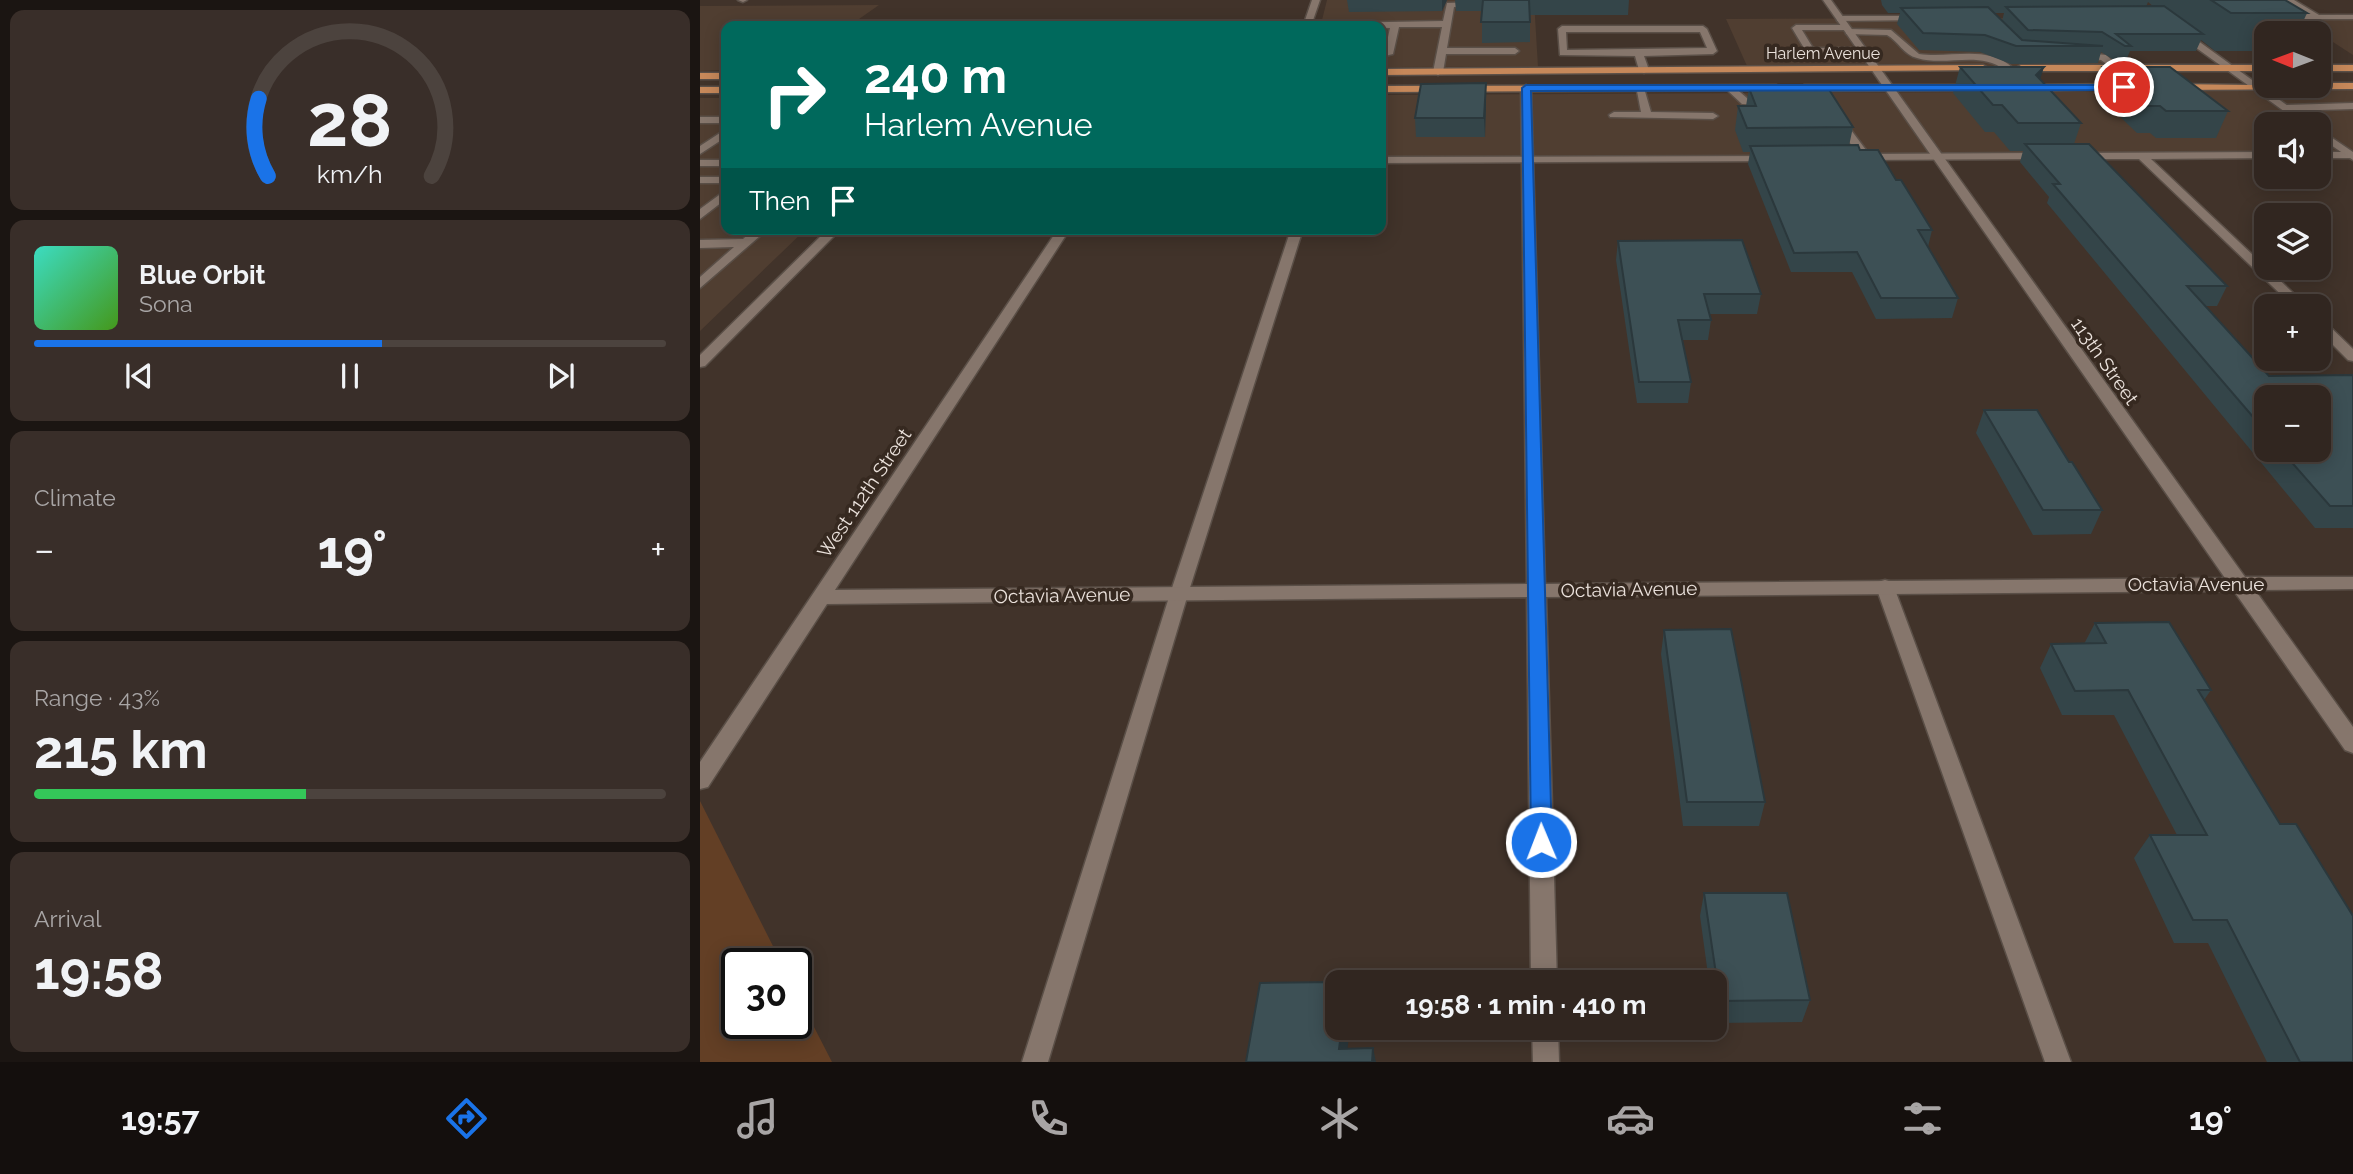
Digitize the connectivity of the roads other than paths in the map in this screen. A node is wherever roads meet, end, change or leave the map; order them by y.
1 (1316, 0) edge
2 (1827, 0) edge
3 (2288, 0) edge
4 (1491, 4) edge
5 (2277, 17) dead end
6 (2317, 17) junction
7 (1934, 18) edge
8 (2351, 18) edge
9 (1309, 21) edge
10 (1444, 24) junction
11 (1386, 25) edge
12 (1395, 25) junction
13 (2169, 25) edge
14 (1845, 26) junction
15 (1440, 51) junction
16 (1515, 51) dead end
17 (1862, 51) junction
18 (1639, 52) junction
19 (1386, 54) edge
20 (2069, 55) edge
21 (1874, 68) junction
22 (2008, 68) junction
23 (2116, 68) junction
24 (2228, 68) junction
25 (2254, 68) edge
26 (2331, 68) edge
27 (2353, 68) edge
28 (1643, 70) junction
29 (1386, 72) edge
30 (1438, 72) junction
31 (700, 76) edge
32 (721, 76) edge
33 (2254, 85) edge
34 (2254, 86) edge
35 (2331, 86) edge
36 (2336, 86) junction
37 (2353, 86) edge
38 (2133, 87) edge
39 (2160, 87) edge
40 (1526, 88) junction
41 (1639, 88) junction
42 (1730, 88) junction
43 (1816, 88) junction
44 (1983, 88) edge
45 (2011, 88) edge
46 (1386, 89) edge
47 (1888, 89) junction
48 (700, 90) edge
49 (721, 90) edge
50 (2272, 98) edge
51 (1825, 101) edge
52 (1785, 102) edge
53 (2353, 105) edge
54 (2286, 108) junction
55 (1833, 112) edge
56 (2292, 112) edge
57 (1614, 115) dead end
58 (1647, 115) junction
59 (1713, 116) dead end
60 (700, 120) edge
61 (721, 120) edge
62 (721, 136) edge
63 (2331, 141) edge
64 (700, 151) edge
65 (2254, 155) edge
66 (2331, 155) edge
67 (2142, 156) junction
68 (2352, 156) edge
69 (1852, 157) edge
70 (1866, 157) junction
71 (1937, 157) junction
72 (1784, 158) edge
73 (1528, 159) junction
74 (1386, 160) edge
75 (700, 163) edge
76 (721, 163) edge
77 (700, 180) edge
78 (721, 180) edge
79 (721, 197) edge
80 (700, 215) edge
81 (755, 235) edge
82 (829, 235) edge
83 (1060, 235) edge
84 (1295, 235) edge
85 (746, 243) junction
86 (700, 244) edge
87 (700, 284) edge
88 (2287, 294) edge
89 (2331, 336) edge
90 (2353, 357) edge
91 (700, 363) edge
92 (2353, 583) edge
93 (2239, 584) junction
94 (1885, 587) junction
95 (1536, 590) junction
96 (1179, 594) junction
97 (820, 597) junction
98 (2353, 744) edge
99 (700, 780) edge
100 (1544, 970) edge
101 (1545, 1040) edge
102 (1035, 1062) edge
103 (1546, 1062) edge
104 (2058, 1062) edge

1 - 9 street
2 - 14 street, 113th Street
3 - 6 street
4 - 10 street
5 - 6 street
6 - 8 street
7 - 14 street
10 - 12 street
10 - 15 street
11 - 12 street
12 - 19 street
13 - 24 street
14 - 17 street, 113th Street
14 - 17 street
14 - 22 street
15 - 16 street
15 - 30 street
17 - 21 street, 113th Street
18 - 18 street
18 - 28 street
20 - 23 street
21 - 22 main road, Harlem Avenue
21 - 28 main road, Harlem Avenue
21 - 47 street, 113th Street
22 - 23 main road, Harlem Avenue
23 - 24 main road, Harlem Avenue
24 - 25 main road, Harlem Avenue
24 - 33 street
26 - 27 main road
28 - 30 main road, Harlem Avenue
29 - 30 main road, Harlem Avenue
31 - 32 main road
34 - 39 main road
35 - 36 main road
36 - 37 main road
36 - 53 street
38 - 45 main road
40 - 41 main road, Harlem Avenue
40 - 46 main road, Harlem Avenue
40 - 73 street
41 - 42 main road, Harlem Avenue
41 - 58 street
42 - 43 main road, Harlem Avenue
42 - 52 street
43 - 47 main road, Harlem Avenue
43 - 51 street
44 - 47 main road, Harlem Avenue
47 - 71 street, 113th Street
48 - 49 main road
50 - 54 street
53 - 54 street
54 - 56 street
55 - 70 street
57 - 58 street
58 - 59 street
60 - 61 street
62 - 64 street
63 - 68 street
65 - 67 street
66 - 68 street
67 - 71 street
67 - 88 street
69 - 70 street
70 - 71 street
71 - 93 street, 113th Street
72 - 73 street
73 - 74 street
73 - 95 street
75 - 76 street
77 - 78 street
79 - 80 street
81 - 85 street
82 - 91 street
83 - 97 street, West 112th Street
84 - 96 street
85 - 86 street
85 - 87 street
89 - 90 street
92 - 93 street, Octavia Avenue
93 - 94 street, Octavia Avenue
93 - 98 street, 113th Street
94 - 95 street, Octavia Avenue
94 - 104 street
95 - 96 street, Octavia Avenue
95 - 100 street
96 - 97 street, Octavia Avenue
96 - 102 street
97 - 99 street, West 112th Street
101 - 103 street

